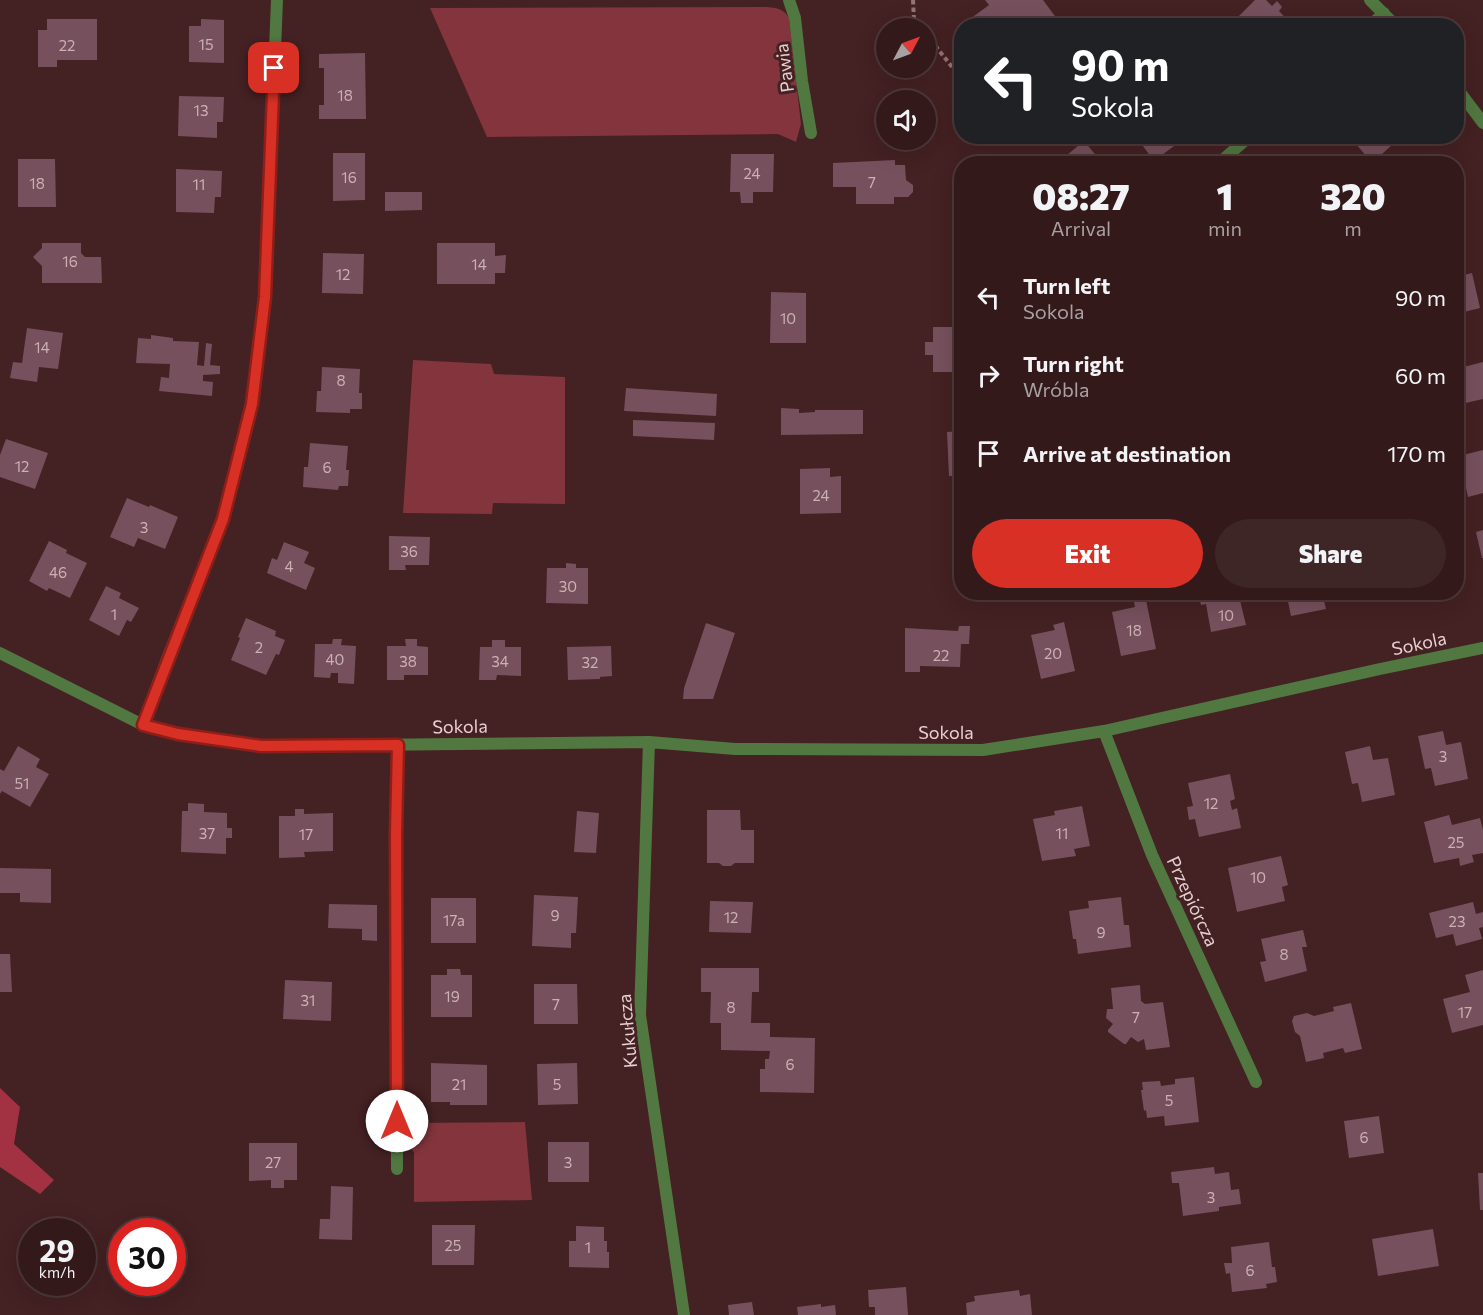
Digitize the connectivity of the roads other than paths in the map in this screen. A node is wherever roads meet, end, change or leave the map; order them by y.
1 (277, 0) edge
2 (789, 0) edge
3 (1370, 0) edge
4 (1384, 13) junction
5 (1379, 18) edge
6 (1389, 18) edge
7 (1464, 98) edge
8 (1483, 123) edge
9 (811, 133) dead end
10 (1241, 144) edge
11 (1227, 156) edge
12 (1483, 648) edge
13 (0, 653) edge
14 (143, 725) junction
15 (1104, 731) junction
16 (649, 742) junction
17 (398, 745) junction
18 (1256, 1082) dead end
19 (397, 1169) dead end
20 (684, 1315) edge

1 - 14 street
2 - 9 street, Pawia
3 - 4 street
4 - 5 street
4 - 6 street
7 - 8 street
10 - 11 street
12 - 15 street, Sokola
13 - 14 street, Sokola
14 - 17 street, Sokola
15 - 16 street, Sokola
15 - 18 street, Przepiórcza
16 - 17 street, Sokola
16 - 20 street, Kukułcza
17 - 19 street

